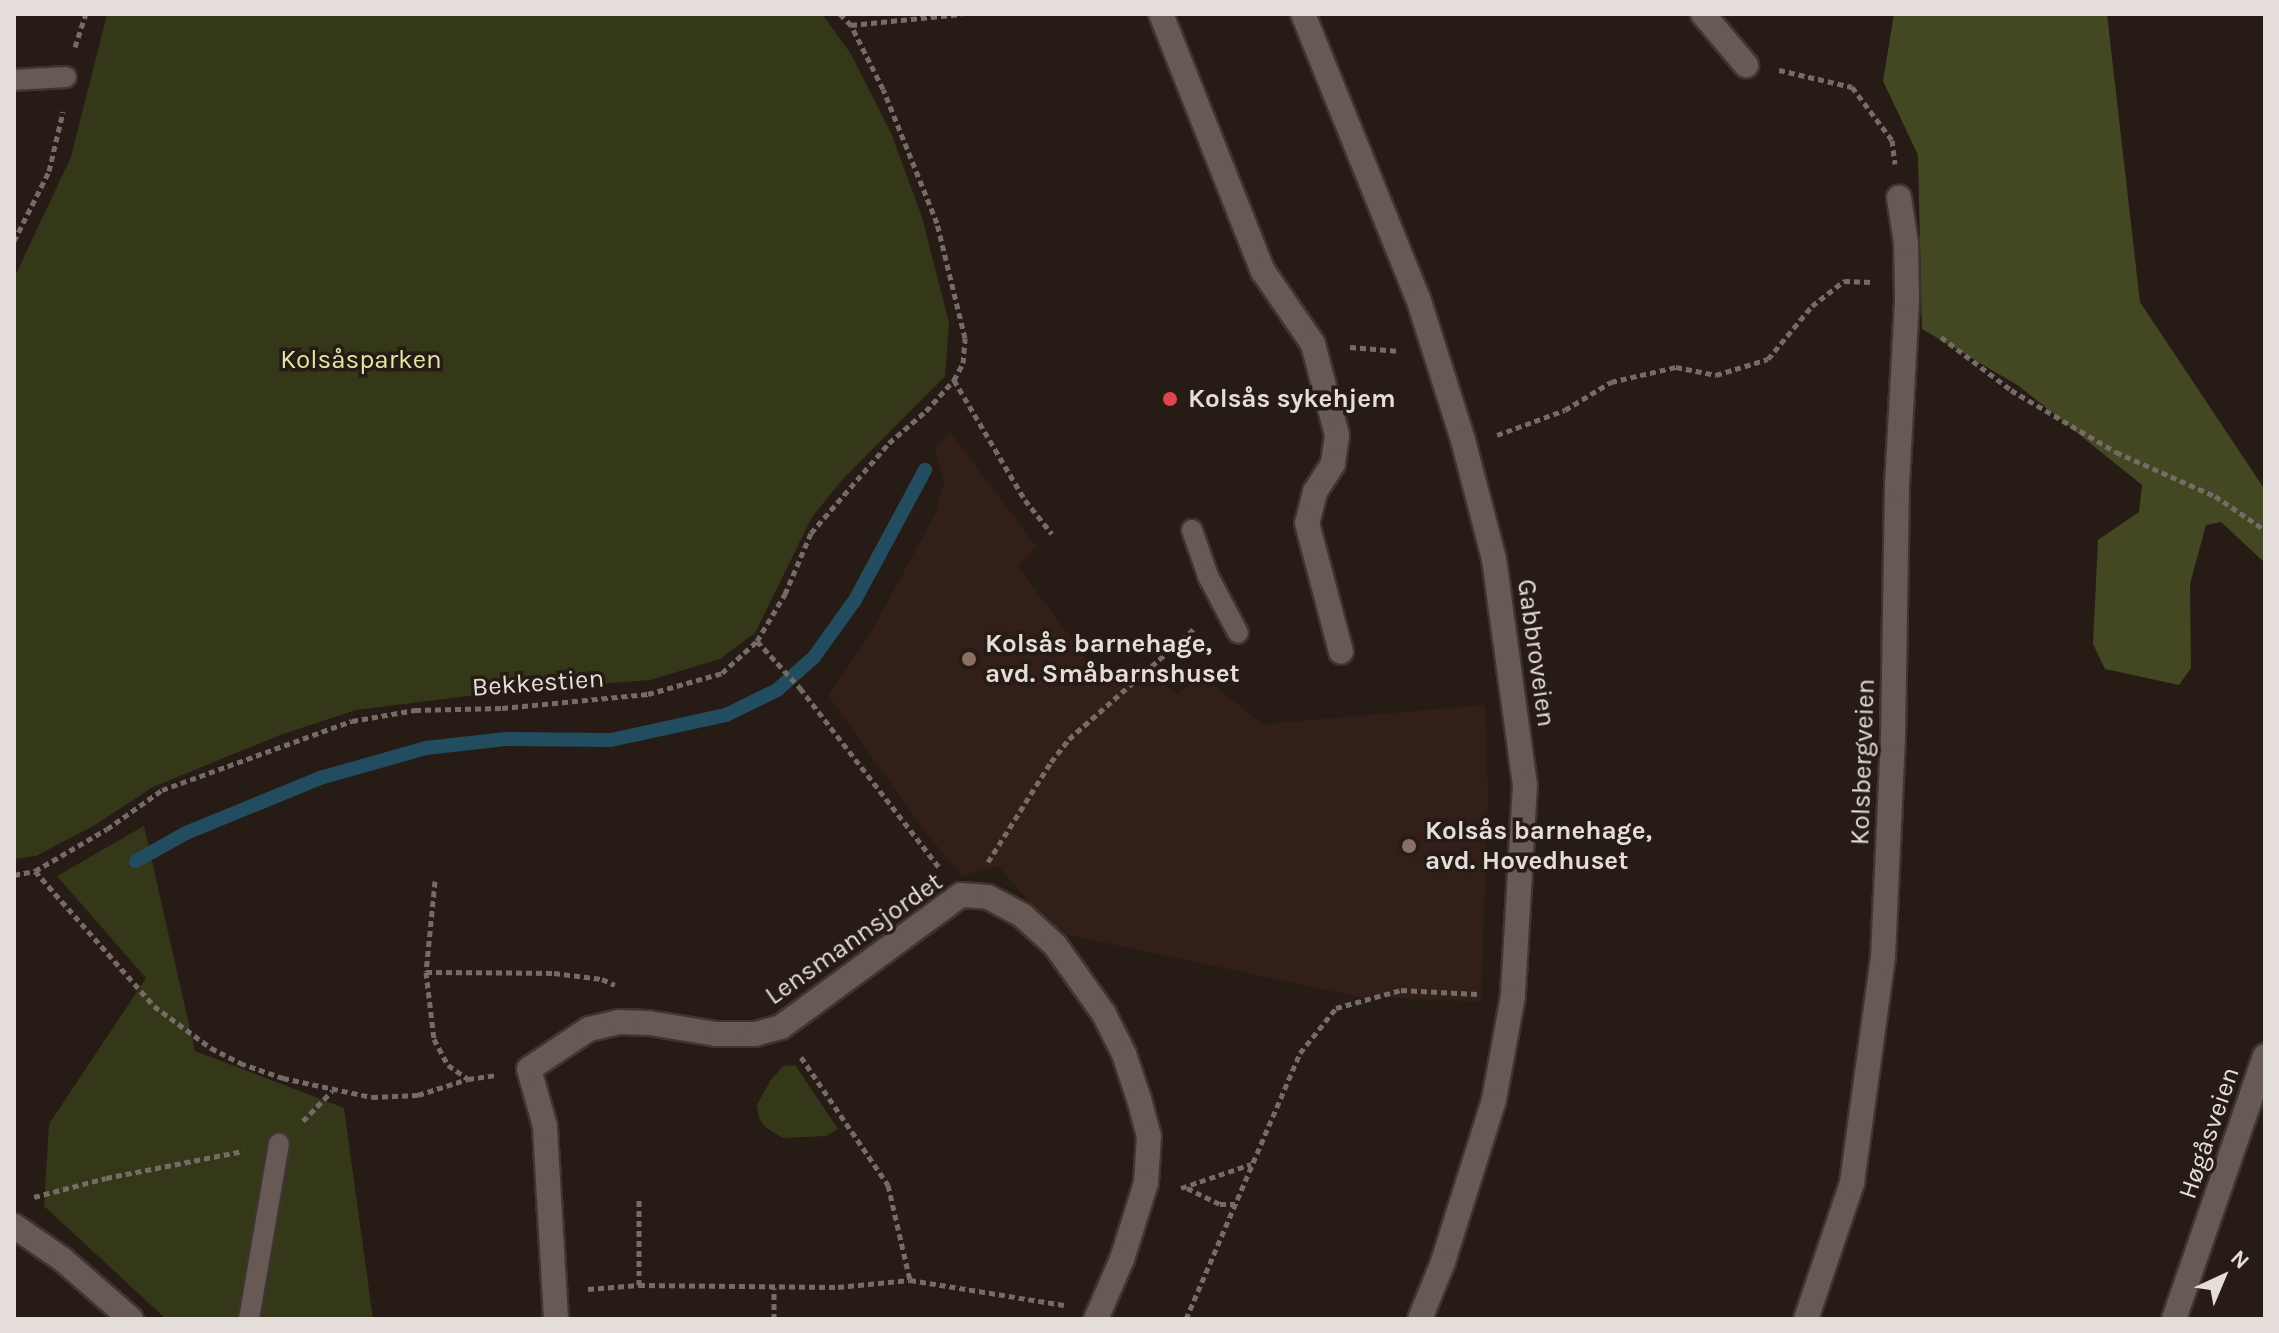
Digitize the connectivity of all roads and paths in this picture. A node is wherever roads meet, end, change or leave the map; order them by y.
1 (86, 14) edge
2 (840, 14) edge
3 (961, 14) edge
4 (1161, 14) edge
5 (1303, 14) edge
6 (1703, 14) edge
7 (851, 25) junction
8 (1746, 65) joint
9 (66, 77) junction
10 (14, 80) edge
11 (1899, 198) joint
12 (14, 241) edge
13 (1313, 344) junction
14 (1435, 353) junction
15 (954, 380) junction
16 (1192, 530) dead end
17 (1052, 534) dead end
18 (1195, 628) dead end
19 (1238, 633) dead end
20 (757, 641) junction
21 (1341, 652) dead end
22 (35, 871) junction
23 (14, 875) edge
24 (435, 881) dead end
25 (961, 895) junction
26 (426, 972) junction
27 (1513, 996) junction
28 (649, 1023) junction
29 (781, 1027) junction
30 (2265, 1056) edge
31 (529, 1069) junction
32 (468, 1079) junction
33 (333, 1091) junction
34 (279, 1144) junction
35 (1252, 1164) junction
36 (1146, 1183) junction
37 (1186, 1188) junction
38 (29, 1198) dead end
39 (639, 1200) dead end
40 (1235, 1204) junction
41 (14, 1226) edge
42 (910, 1280) junction
43 (639, 1285) junction
44 (774, 1288) junction
45 (555, 1291) junction
46 (1098, 1315) edge
47 (131, 1319) edge
48 (249, 1319) edge
49 (556, 1319) edge
50 (774, 1319) edge
51 (1186, 1319) edge
52 (1420, 1319) edge
53 (1806, 1319) edge
54 (2174, 1319) edge

1 - 9 path
2 - 7 path
3 - 7 path
4 - 13 street
5 - 14 street, Gabbroveien
6 - 8 street
7 - 15 path
8 - 11 path
9 - 10 lane
9 - 12 path
11 - 53 street, Kolsbergveien
13 - 14 path
13 - 21 street
14 - 27 street, Gabbroveien
15 - 17 path
15 - 20 path, Bekkestien
16 - 19 lane
18 - 25 path
20 - 22 path, Bekkestien
20 - 25 path
22 - 23 path, Bekkestien
22 - 33 path
24 - 26 path
25 - 29 street, Lensmannsjordet
25 - 36 street, Lensmannsjordet
26 - 28 path
26 - 32 path
27 - 35 path
27 - 52 street, Gabbroveien
28 - 29 street, Lensmannsjordet
28 - 31 street, Lensmannsjordet
29 - 42 path
30 - 54 street, Høgåsveien
31 - 32 path
31 - 45 street
32 - 33 path
33 - 34 path
34 - 38 path
34 - 48 lane
35 - 37 path
35 - 40 path
36 - 37 path
36 - 46 street, Lensmannsjordet
37 - 40 path
39 - 43 path
40 - 51 path
41 - 47 street
42 - 44 path
42 - 46 path
43 - 44 path
43 - 45 path
44 - 50 path
45 - 49 street

